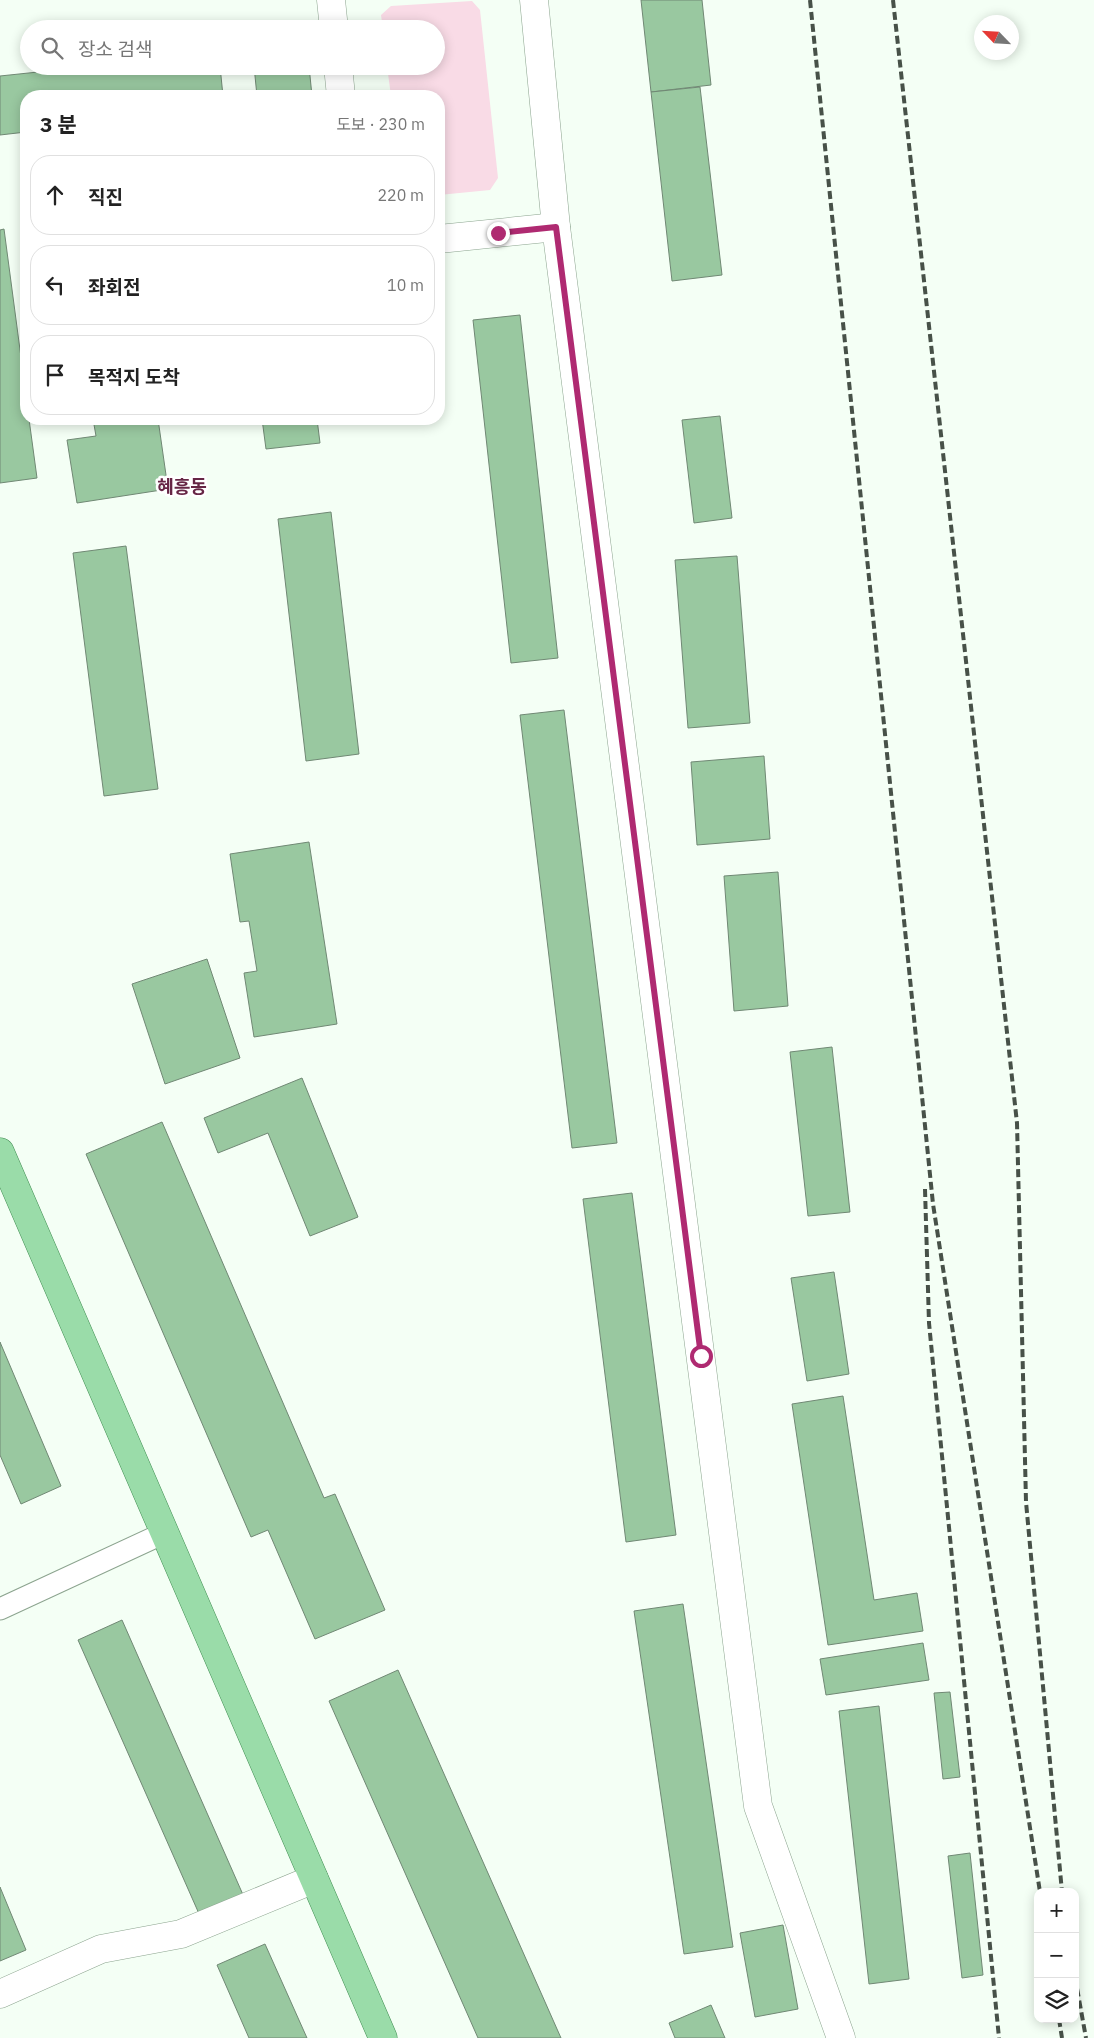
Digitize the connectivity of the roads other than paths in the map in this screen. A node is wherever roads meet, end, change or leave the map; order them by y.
1 (332, 0) edge
2 (534, 0) edge
3 (333, 20) edge
4 (339, 75) edge
5 (340, 90) edge
6 (556, 227) junction
7 (445, 238) edge
8 (0, 1152) edge
9 (164, 1532) junction
10 (0, 1609) edge
11 (314, 1879) junction
12 (0, 1994) edge
13 (383, 2038) edge
14 (840, 2038) edge

1 - 3 main road
2 - 6 main road
4 - 5 main road
6 - 7 main road
6 - 14 main road
8 - 9 main road
9 - 10 lane
9 - 11 main road
11 - 12 main road
11 - 13 main road

